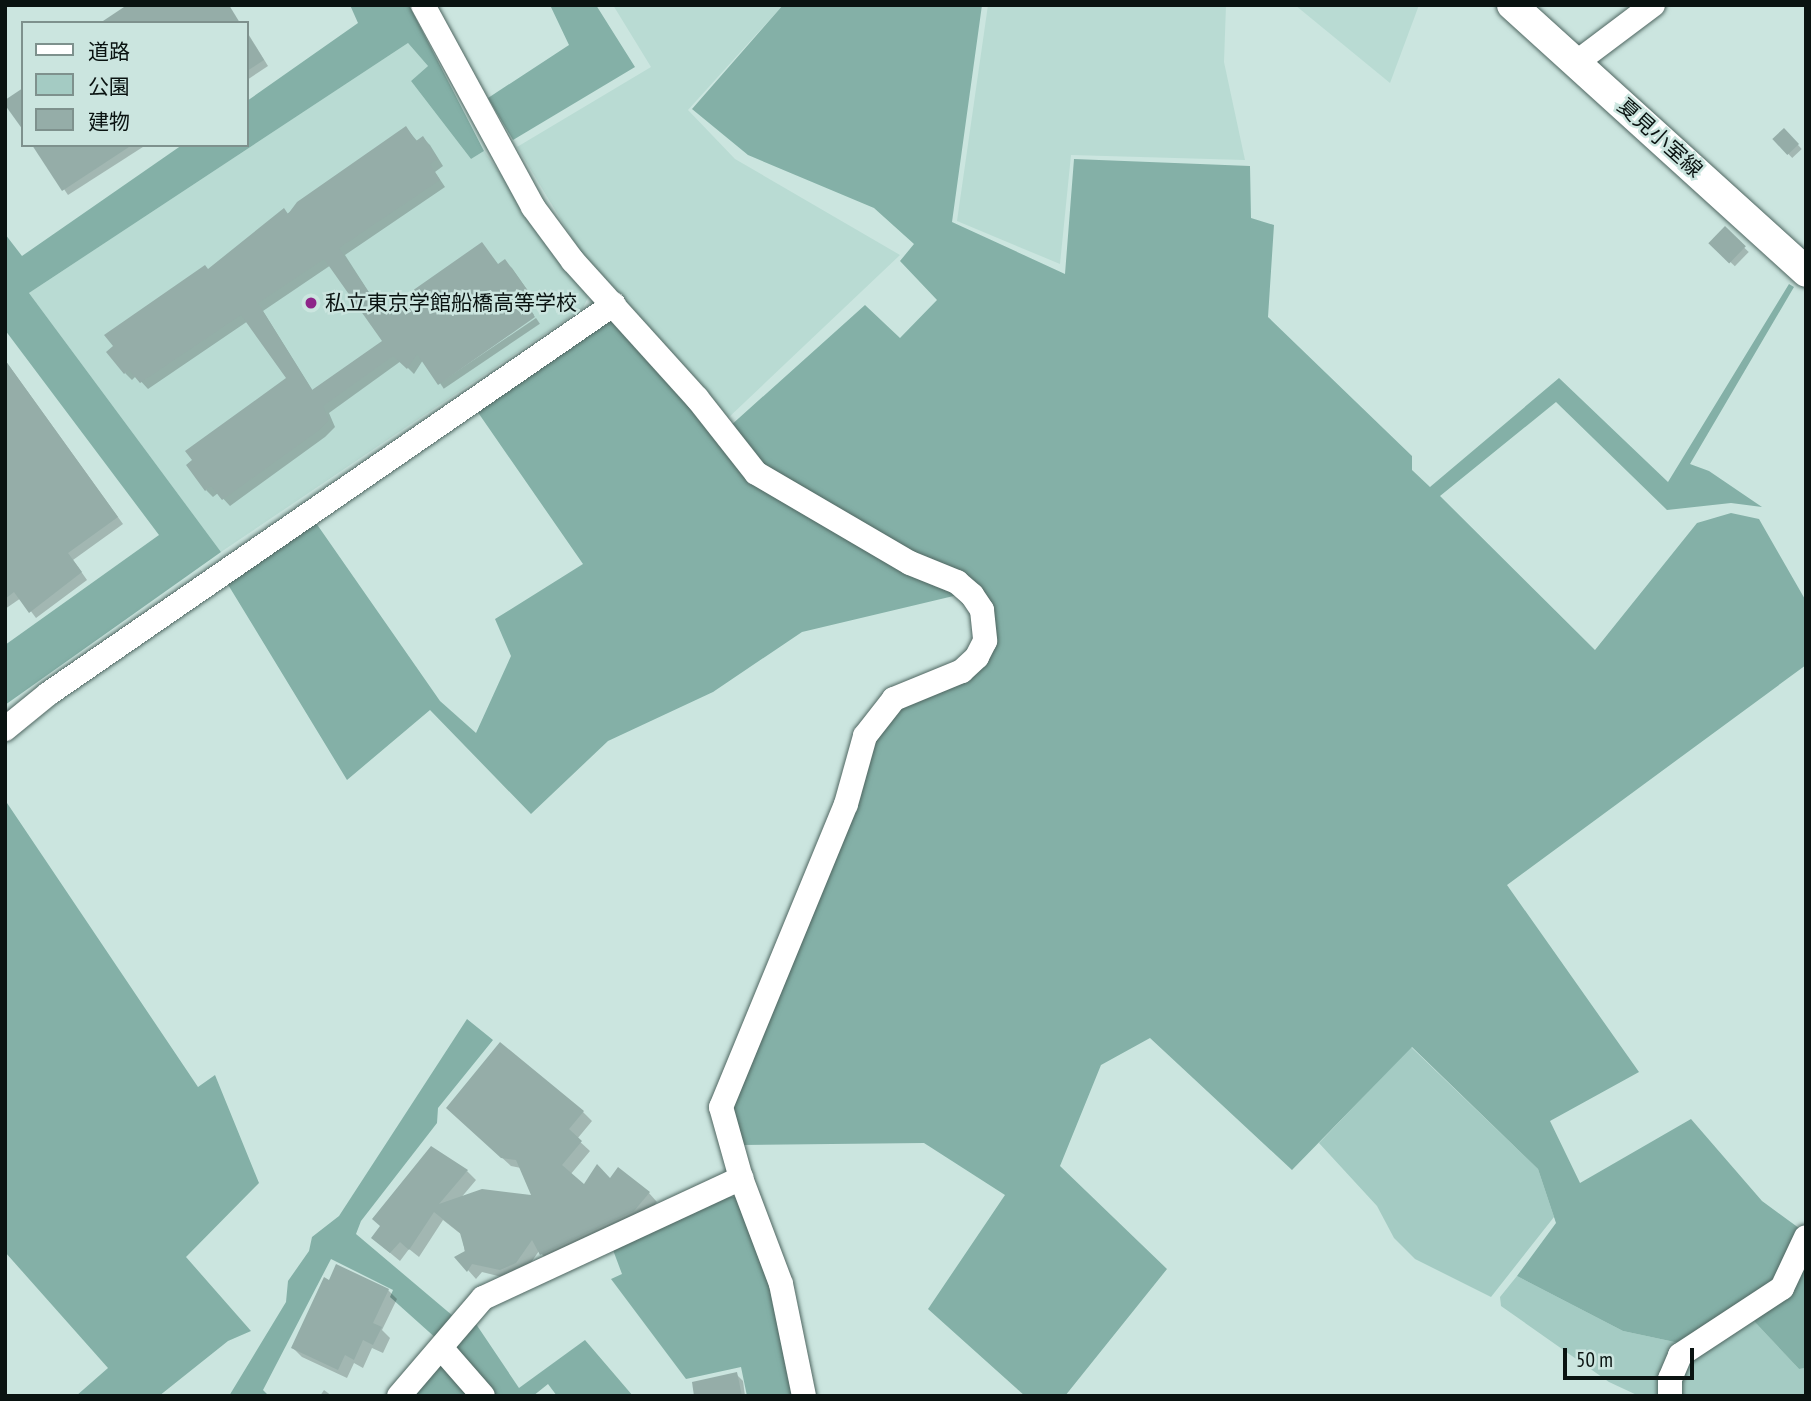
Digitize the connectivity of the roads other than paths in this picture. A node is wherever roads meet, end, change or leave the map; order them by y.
1 (423, 5) edge
2 (1512, 5) edge
3 (1653, 5) edge
4 (1577, 62) junction
5 (1806, 272) edge
6 (614, 304) junction
7 (5, 729) edge
8 (741, 1178) junction
9 (1806, 1237) edge
10 (442, 1349) junction
11 (399, 1396) edge
12 (483, 1396) edge
13 (804, 1396) edge
14 (1670, 1396) edge

1 - 6 street
2 - 4 main road, 夏見小室線
3 - 4 street
4 - 5 main road, 夏見小室線
6 - 7 street
6 - 8 street
8 - 10 street
8 - 13 street
9 - 14 street
10 - 11 street
10 - 12 street

